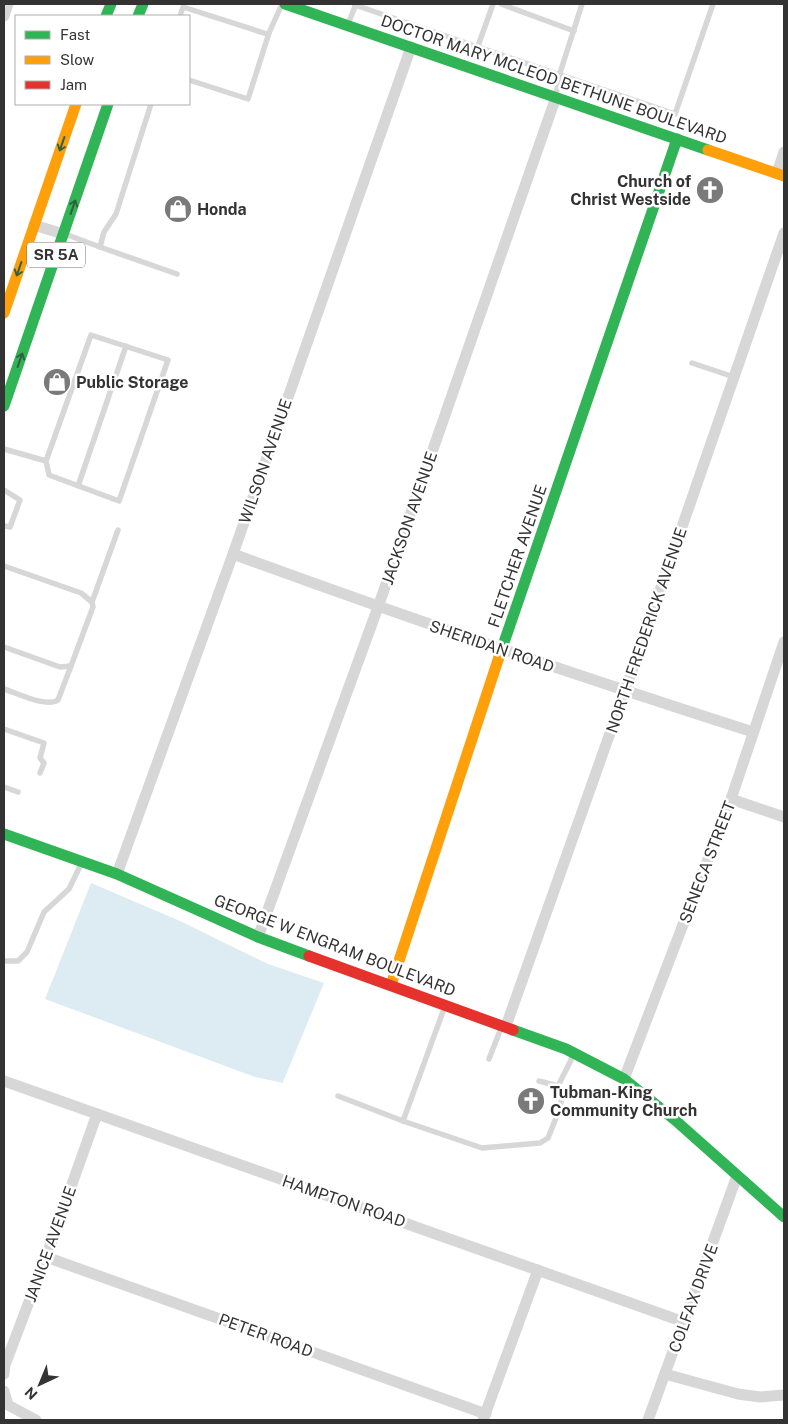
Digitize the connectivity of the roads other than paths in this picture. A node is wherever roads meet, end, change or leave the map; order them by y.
1 (8, 4) edge
2 (283, 4) edge
3 (356, 4) edge
4 (493, 4) edge
5 (500, 4) edge
6 (582, 4) edge
7 (714, 4) edge
8 (180, 15) edge
9 (4, 16) edge
10 (347, 26) junction
11 (574, 31) junction
12 (269, 33) junction
13 (478, 46) junction
14 (410, 47) junction
15 (560, 73) junction
16 (190, 80) edge
17 (556, 97) junction
18 (76, 105) edge
19 (108, 105) edge
20 (151, 105) edge
21 (677, 139) junction
22 (784, 152) edge
23 (781, 175) edge
24 (34, 224) junction
25 (63, 234) junction
26 (783, 240) edge
27 (100, 247) junction
28 (177, 274) dead end
29 (4, 313) edge
30 (126, 346) junction
31 (692, 363) dead end
32 (734, 377) junction
33 (4, 406) edge
34 (4, 449) edge
35 (46, 461) junction
36 (78, 486) junction
37 (4, 490) edge
38 (4, 526) edge
39 (118, 530) dead end
40 (233, 554) junction
41 (4, 566) edge
42 (92, 602) junction
43 (378, 607) junction
44 (784, 642) edge
45 (4, 647) edge
46 (502, 649) junction
47 (71, 666) junction
48 (4, 689) edge
49 (625, 691) junction
50 (4, 730) edge
51 (753, 732) junction
52 (40, 773) dead end
53 (4, 787) edge
54 (18, 792) dead end
55 (731, 799) junction
56 (784, 817) edge
57 (4, 834) edge
58 (82, 862) junction
59 (117, 874) junction
60 (258, 937) junction
61 (4, 961) edge
62 (391, 985) junction
63 (446, 1004) junction
64 (504, 1026) junction
65 (574, 1053) junction
66 (489, 1059) dead end
67 (624, 1079) junction
68 (4, 1081) edge
69 (539, 1082) dead end
70 (558, 1086) junction
71 (338, 1096) dead end
72 (97, 1114) junction
73 (403, 1121) junction
74 (738, 1176) junction
75 (784, 1217) edge
76 (46, 1257) junction
77 (538, 1270) junction
78 (684, 1322) junction
79 (4, 1374) edge
80 (665, 1374) junction
81 (4, 1391) edge
82 (784, 1395) edge
83 (485, 1417) edge
84 (36, 1420) edge
85 (648, 1420) edge

1 - 9 street
2 - 10 main road, DOCTOR MARY MCLEOD BETHUNE BOULEVARD
2 - 12 lane
3 - 10 lane
3 - 13 lane
4 - 13 lane
5 - 11 lane
6 - 11 lane
7 - 15 lane
8 - 12 lane
10 - 14 main road, DOCTOR MARY MCLEOD BETHUNE BOULEVARD
11 - 15 lane
12 - 16 lane
13 - 15 lane
14 - 17 main road, DOCTOR MARY MCLEOD BETHUNE BOULEVARD
14 - 40 street, WILSON AVENUE
15 - 17 lane
17 - 21 main road, DOCTOR MARY MCLEOD BETHUNE BOULEVARD
17 - 43 street, JACKSON AVENUE
18 -> 24 main road, SR 5A
25 -> 19 main road, SR 5A
20 - 27 lane
21 - 23 main road, DOCTOR MARY MCLEOD BETHUNE BOULEVARD
21 - 46 main road, FLETCHER AVENUE
22 - 23 street
24 - 25 street
24 -> 29 main road, SR 5A
25 - 27 lane
33 -> 25 main road, SR 5A
26 - 32 street, NORTH FREDERICK AVENUE
27 - 28 lane
30 - 35 lane
30 - 36 lane
30 - 36 lane
31 - 32 lane
32 - 49 street, NORTH FREDERICK AVENUE
34 - 35 lane
35 - 36 lane
37 - 38 lane
39 - 42 lane
40 - 43 street, SHERIDAN ROAD
40 - 59 street, WILSON AVENUE
41 - 42 lane
42 - 47 lane
43 - 46 street, SHERIDAN ROAD
43 - 60 street, JACKSON AVENUE
44 - 51 street, SENECA STREET
45 - 47 lane
46 - 49 street, SHERIDAN ROAD
46 - 62 main road, FLETCHER AVENUE
47 - 48 lane
49 - 51 street, SHERIDAN ROAD
49 - 64 street, NORTH FREDERICK AVENUE
50 - 52 lane
51 - 55 street, SENECA STREET
53 - 54 lane
55 - 56 street
55 - 67 street, SENECA STREET
57 - 58 main road, GEORGE W ENGRAM BOULEVARD
58 - 59 main road, GEORGE W ENGRAM BOULEVARD
58 - 61 lane
59 - 60 main road, GEORGE W ENGRAM BOULEVARD
60 - 62 main road, GEORGE W ENGRAM BOULEVARD
62 - 63 main road, GEORGE W ENGRAM BOULEVARD
63 - 64 main road, GEORGE W ENGRAM BOULEVARD
63 - 73 lane
64 - 65 main road, GEORGE W ENGRAM BOULEVARD
64 - 66 lane
65 - 67 main road, GEORGE W ENGRAM BOULEVARD
65 - 70 lane
67 - 74 main road, GEORGE W ENGRAM BOULEVARD
68 - 72 street, HAMPTON ROAD
69 - 70 lane
70 - 73 lane
71 - 73 lane
72 - 76 street, JANICE AVENUE
72 - 77 street, HAMPTON ROAD
74 - 75 main road, GEORGE W ENGRAM BOULEVARD
74 - 78 street, COLFAX DRIVE
76 - 79 street, JANICE AVENUE
76 - 83 street, PETER ROAD
77 - 78 street, HAMPTON ROAD
77 - 83 street
78 - 80 street, COLFAX DRIVE
80 - 82 street
80 - 85 street, COLFAX DRIVE
81 - 84 street

